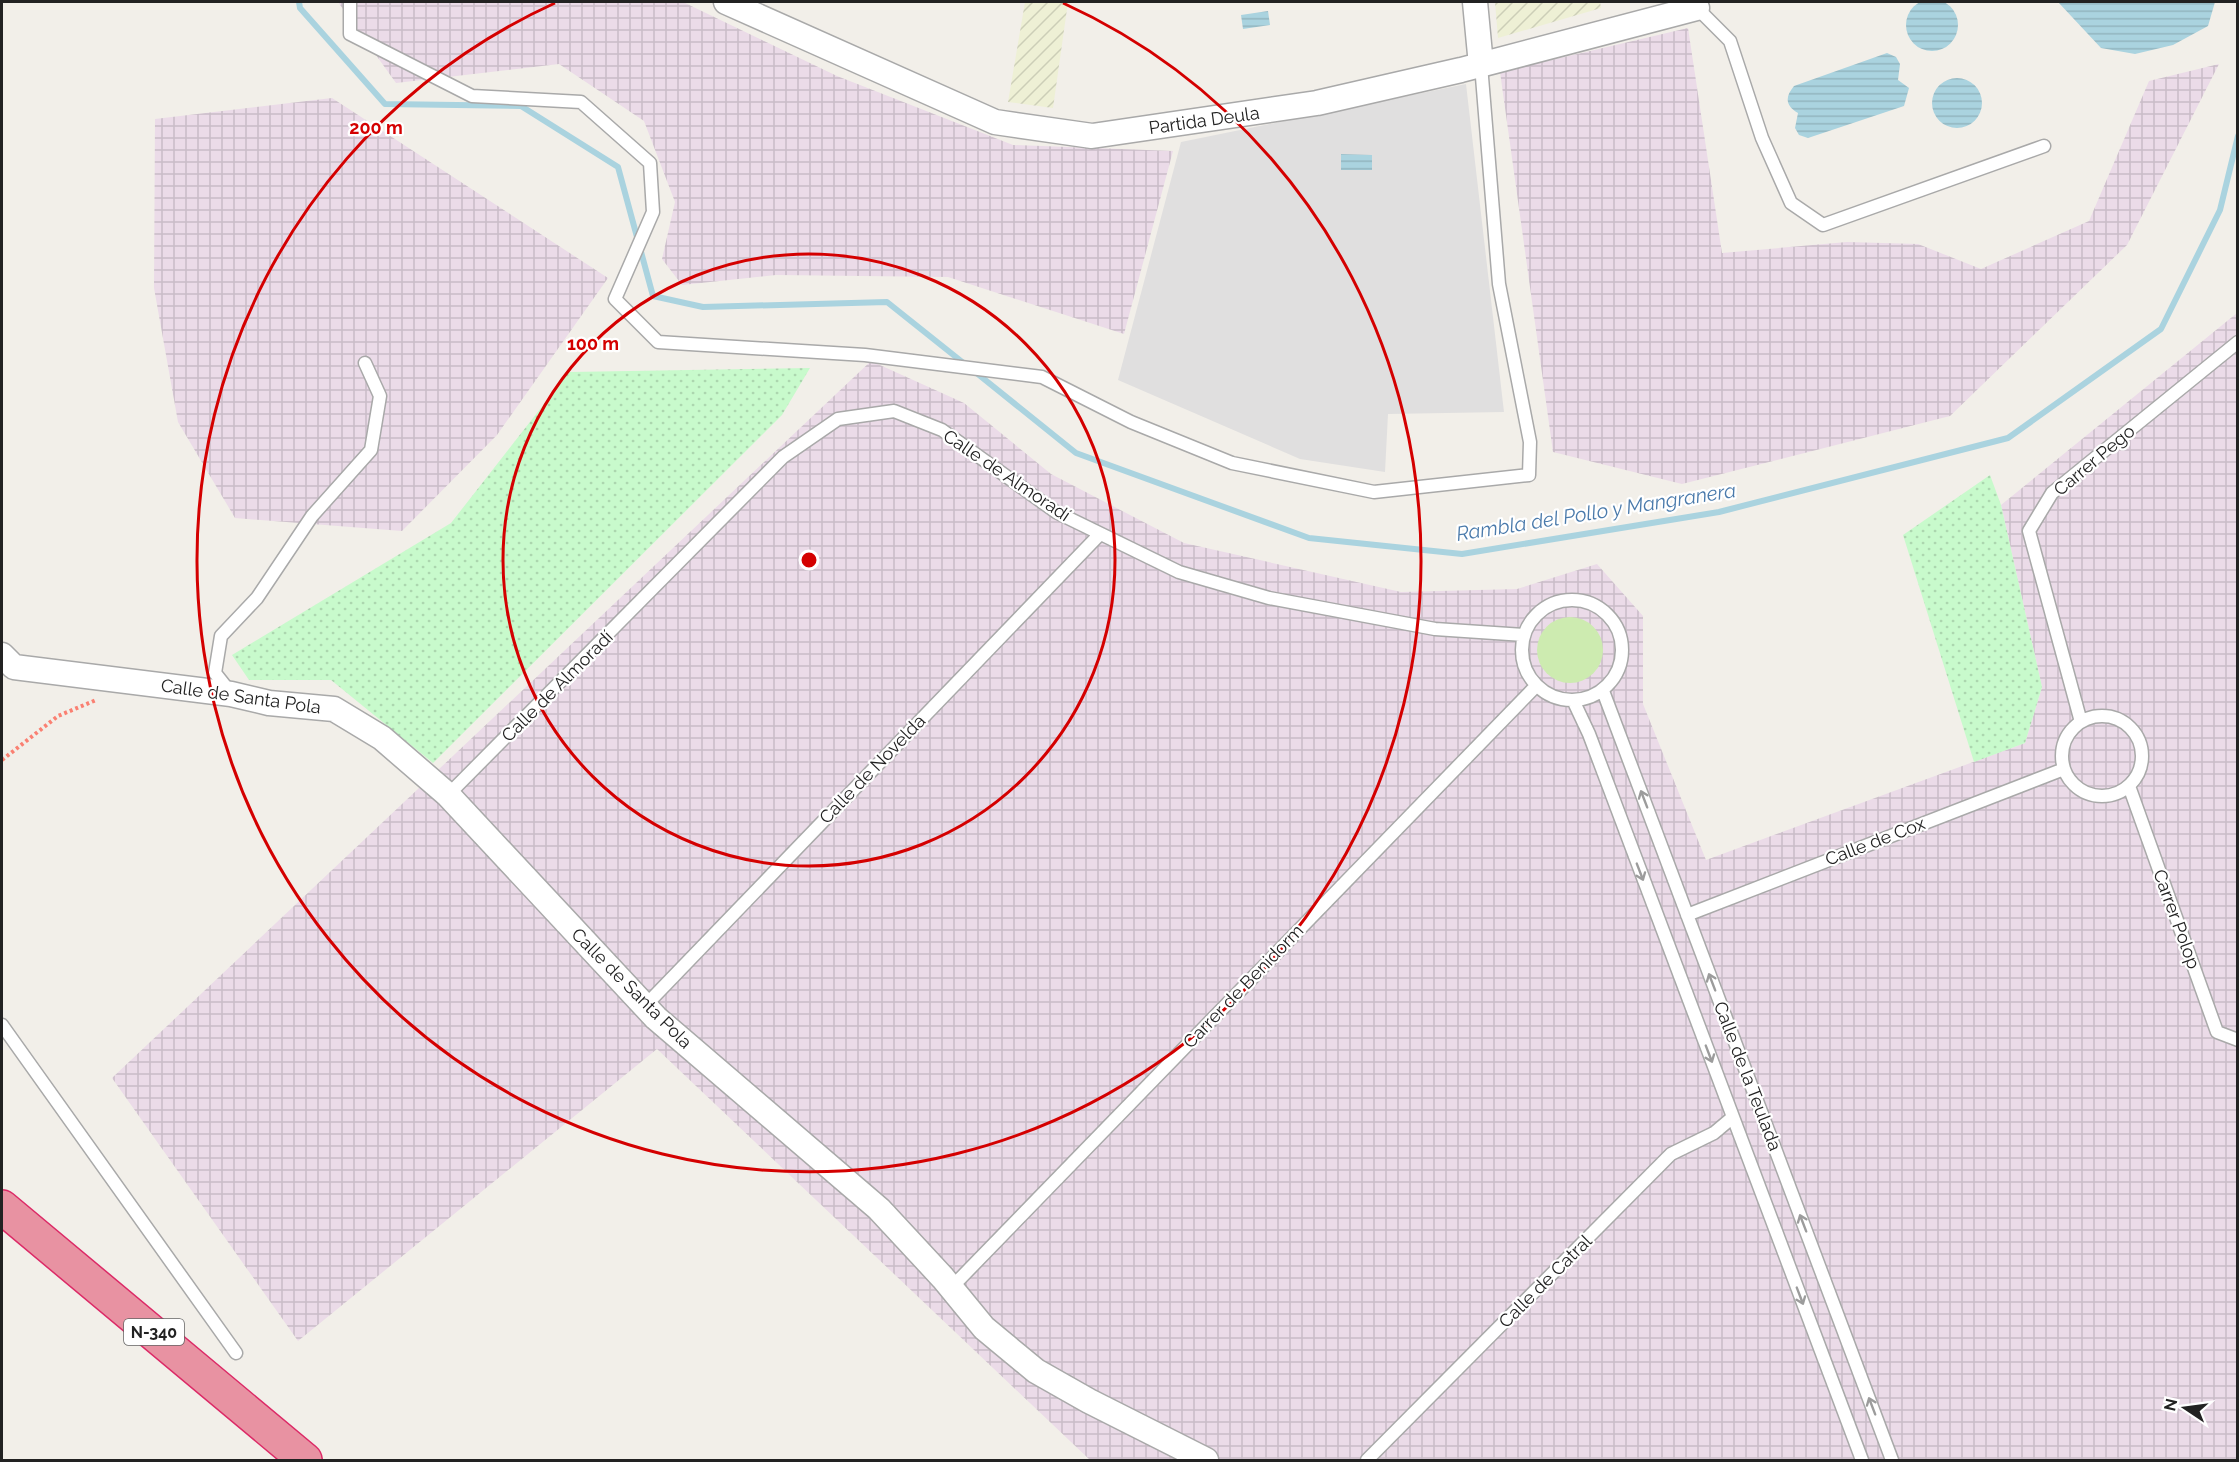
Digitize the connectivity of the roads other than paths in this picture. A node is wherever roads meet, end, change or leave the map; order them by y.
1 (350, 2) edge
2 (726, 2) edge
3 (1475, 2) edge
4 (1697, 8) joint
5 (1481, 65) junction
6 (2044, 146) dead end
7 (2238, 342) edge
8 (365, 363) dead end
9 (1100, 534) junction
10 (1524, 635) junction
11 (2, 655) edge
12 (1536, 686) junction
13 (1603, 691) junction
14 (231, 694) junction
15 (1573, 700) junction
16 (2081, 722) junction
17 (2064, 769) junction
18 (2129, 786) junction
19 (448, 795) junction
20 (1687, 915) junction
21 (645, 1006) junction
22 (2, 1025) edge
23 (2238, 1040) edge
24 (1733, 1117) junction
25 (2, 1207) edge
26 (951, 1288) junction
27 (236, 1353) dead end
28 (293, 1457) edge
29 (1206, 1461) edge
30 (1367, 1461) edge
31 (1862, 1461) edge
32 (1892, 1461) edge

1 - 5 lane
2 - 5 street, Partida Deula
3 - 5 street
4 - 5 street, Partida Deula
4 - 6 lane
7 - 16 lane, Carrer Pego
8 - 14 lane
9 - 10 lane, Calle de Almoradí
9 - 19 lane, Calle de Almoradí
9 - 21 lane, Calle de Novelda
10 - 12 lane
10 - 13 lane
11 - 14 street, Calle de Santa Pola
12 - 15 lane
12 - 26 lane, Carrer de Benidorm
13 - 15 lane
20 -> 13 lane, Calle de la Teulada
14 - 19 street, Calle de Santa Pola
15 -> 24 lane, Calle de la Teulada
16 - 17 lane
16 - 18 lane
17 - 18 lane
17 - 20 lane, Calle de Cox
18 - 23 lane, Carrer Polop
19 - 21 street, Calle de Santa Pola
32 -> 20 lane, Calle de la Teulada
21 - 26 street, Calle de Santa Pola
22 - 27 lane
24 - 30 lane, Calle de Catral
24 -> 31 lane, Calle de la Teulada
25 - 28 highway, N-340
26 - 29 street, Calle de Santa Pola

